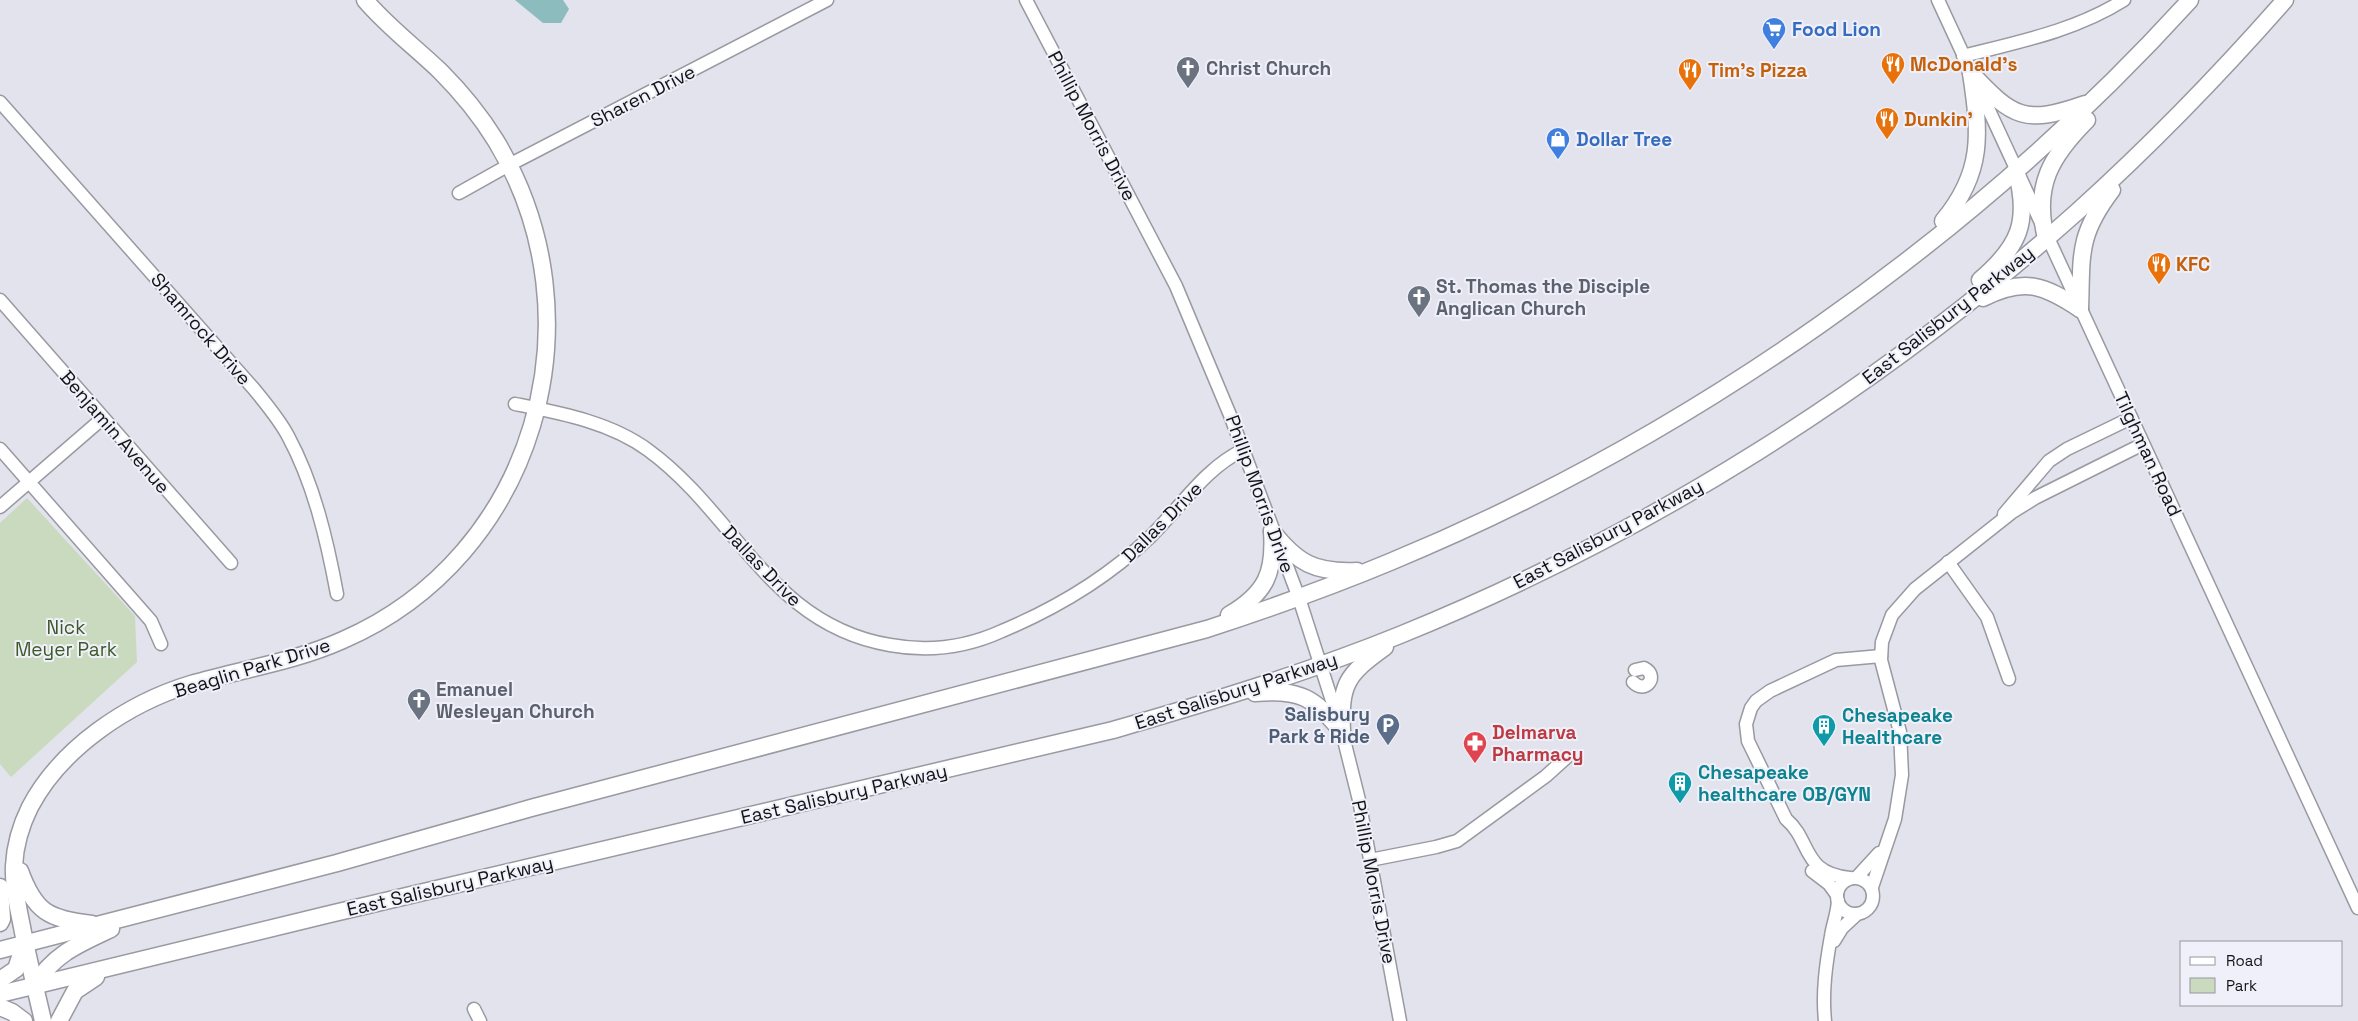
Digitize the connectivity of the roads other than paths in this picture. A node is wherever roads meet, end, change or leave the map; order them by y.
1 (365, 0) edge
2 (827, 0) edge
3 (1026, 0) edge
4 (1938, 0) edge
5 (2124, 0) edge
6 (2190, 0) edge
7 (2285, 0) edge
8 (2176, 15) junction
9 (1963, 56) junction
10 (1971, 73) junction
11 (0, 102) edge
12 (2092, 102) junction
13 (2134, 159) junction
14 (510, 165) junction
15 (2016, 170) junction
16 (459, 193) dead end
17 (2046, 238) junction
18 (1920, 249) junction
19 (0, 300) edge
20 (2080, 309) junction
21 (1954, 313) junction
22 (1886, 364) junction
23 (515, 404) dead end
24 (537, 408) junction
25 (103, 418) junction
26 (2131, 418) junction
27 (2143, 444) junction
28 (0, 449) edge
29 (1243, 450) junction
30 (28, 482) junction
31 (0, 507) edge
32 (1994, 527) junction
33 (1272, 531) junction
34 (1948, 562) junction
35 (231, 563) dead end
36 (1370, 570) junction
37 (337, 594) dead end
38 (1298, 598) junction
39 (1207, 629) junction
40 (1400, 635) junction
41 (161, 644) dead end
42 (1881, 656) junction
43 (1321, 665) junction
44 (2009, 679) dead end
45 (1233, 696) junction
46 (1342, 732) junction
47 (1567, 757) dead end
48 (1786, 819) junction
49 (1886, 842) junction
50 (15, 857) junction
51 (1370, 860) junction
52 (1854, 878) junction
53 (0, 882) edge
54 (1872, 887) junction
55 (0, 888) edge
56 (1837, 898) junction
57 (2358, 908) edge
58 (143, 914) junction
59 (1856, 914) junction
60 (0, 923) edge
61 (99, 925) junction
62 (25, 944) junction
63 (1830, 949) junction
64 (0, 950) edge
65 (161, 957) junction
66 (0, 980) edge
67 (35, 986) junction
68 (0, 994) edge
69 (0, 1008) edge
70 (474, 1009) dead end
71 (24, 1021) edge
72 (43, 1021) edge
73 (59, 1021) edge
74 (480, 1021) edge
75 (1400, 1021) edge
76 (1825, 1021) edge

1 - 14 main road, Beaglin Park Drive
2 - 14 street, Sharen Drive
3 - 29 street, Phillip Morris Drive
4 - 9 street, Tilghman Road
5 - 9 street
6 - 8 main road
7 - 13 main road, East Salisbury Parkway
8 - 12 main road
8 - 17 main road
9 - 10 street, Tilghman Road
10 - 12 main road
10 - 15 street, Tilghman Road
10 - 18 main road
11 - 37 street, Shamrock Drive
12 - 15 main road
13 - 17 main road, East Salisbury Parkway
13 - 20 main road
14 - 16 street, Sharen Drive
14 - 24 main road, Beaglin Park Drive
15 - 17 street, Tilghman Road
15 - 18 main road
15 - 22 main road
17 - 20 street, Tilghman Road
17 - 21 main road, East Salisbury Parkway
18 - 36 main road
19 - 25 street, Benjamin Avenue
20 - 21 main road
20 - 26 street, Tilghman Road
21 - 22 main road, East Salisbury Parkway
22 - 40 main road, East Salisbury Parkway
23 - 24 street, Dallas Drive
24 - 29 street, Dallas Drive
24 - 50 main road, Beaglin Park Drive
25 - 30 street
25 - 35 street, Benjamin Avenue
26 - 27 street, Tilghman Road
26 - 32 street
27 - 32 street
27 - 57 street, Tilghman Road
28 - 30 street
29 - 33 street, Phillip Morris Drive
30 - 31 street
30 - 41 street
32 - 34 street
33 - 36 main road
33 - 38 street, Phillip Morris Drive
33 - 39 main road
34 - 42 street
34 - 44 street
36 - 38 main road
38 - 39 main road
38 - 43 street, Phillip Morris Drive
39 - 58 main road
40 - 43 main road, East Salisbury Parkway
40 - 46 main road
42 - 48 street
42 - 49 street
43 - 45 main road, East Salisbury Parkway
43 - 46 street, Phillip Morris Drive
45 - 46 main road
45 - 65 main road, East Salisbury Parkway
46 - 51 street, Phillip Morris Drive
47 - 51 street
48 - 52 street
48 - 56 street
49 - 52 street
49 - 54 street
50 - 53 main road
50 - 61 main road
50 - 62 main road, Beaglin Park Drive
51 - 75 street, Phillip Morris Drive
52 - 54 street
52 - 56 street
54 - 59 street
55 - 60 main road
56 - 59 street
56 - 63 street
58 - 61 main road
58 - 67 main road
59 - 63 street
61 - 62 main road
62 - 64 main road
62 - 66 main road
62 - 67 main road, Beaglin Park Drive
63 - 76 street
65 - 67 main road, East Salisbury Parkway
65 - 73 main road
67 - 68 main road, East Salisbury Parkway
67 - 72 main road, Beaglin Park Drive
69 - 71 main road
70 - 74 street

